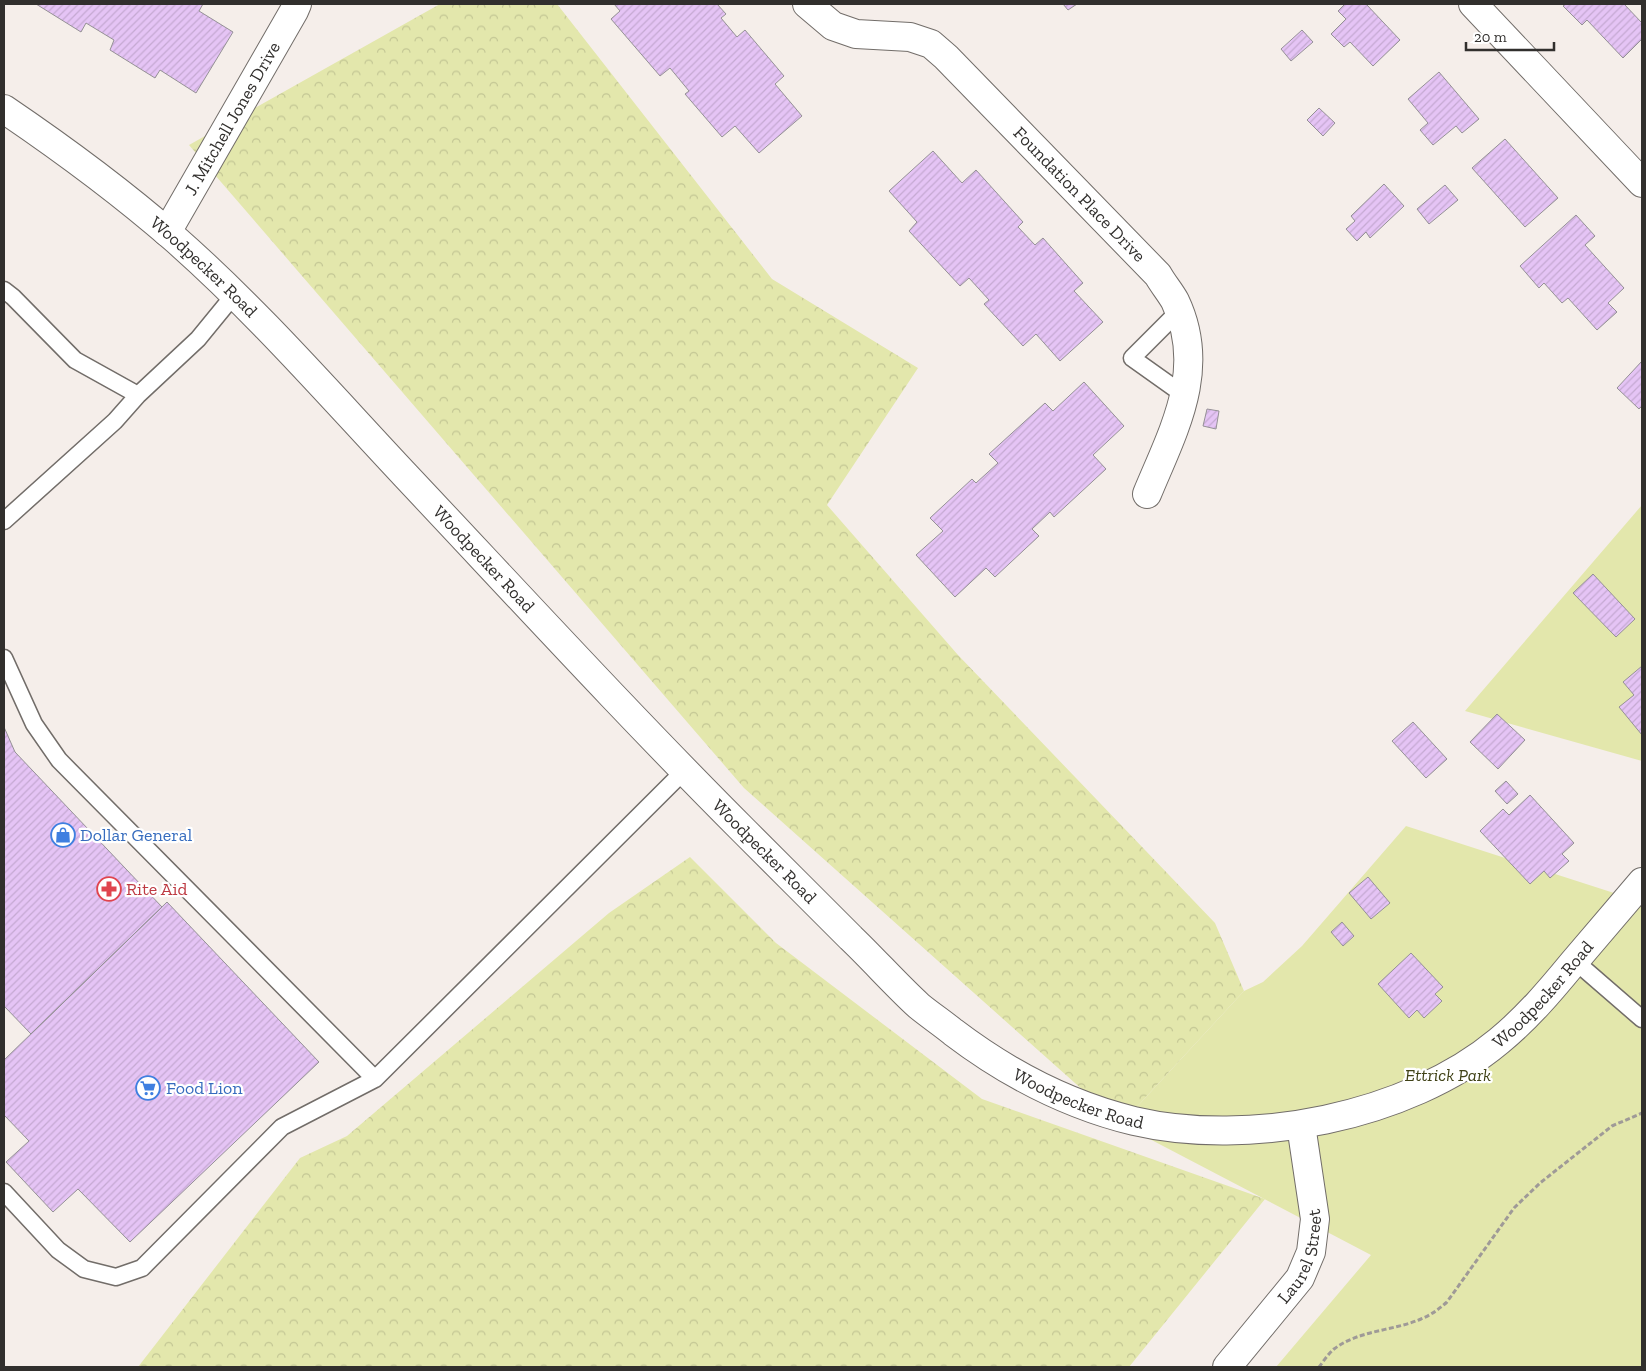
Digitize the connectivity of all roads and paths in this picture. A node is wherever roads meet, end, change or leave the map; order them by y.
1 (297, 4) edge
2 (807, 4) edge
3 (1473, 4) edge
4 (4, 109) edge
5 (1642, 183) edge
6 (167, 232) junction
7 (4, 290) edge
8 (234, 295) junction
9 (1179, 312) junction
10 (138, 395) junction
11 (1184, 395) junction
12 (1147, 494) dead end
13 (5, 517) edge
14 (4, 658) edge
15 (685, 770) junction
16 (1642, 882) edge
17 (1575, 961) junction
18 (1642, 1019) edge
19 (375, 1079) junction
20 (1642, 1113) edge
21 (1301, 1125) junction
22 (4, 1192) edge
23 (1227, 1367) edge
24 (1319, 1367) edge

1 - 6 main road, J. Mitchell Jones Drive
2 - 9 main road, Foundation Place Drive
3 - 5 main road
4 - 6 main road, Woodpecker Road
6 - 8 main road, Woodpecker Road
7 - 10 lane
8 - 10 lane
8 - 15 main road, Woodpecker Road
9 - 11 main road, Foundation Place Drive
9 - 11 lane
10 - 13 lane
11 - 12 main road, Foundation Place Drive
14 - 19 lane
15 - 19 lane
15 - 21 main road, Woodpecker Road
16 - 17 main road, Woodpecker Road
17 - 18 lane
17 - 21 main road, Woodpecker Road
19 - 22 lane
20 - 24 path
21 - 23 main road, Laurel Street

